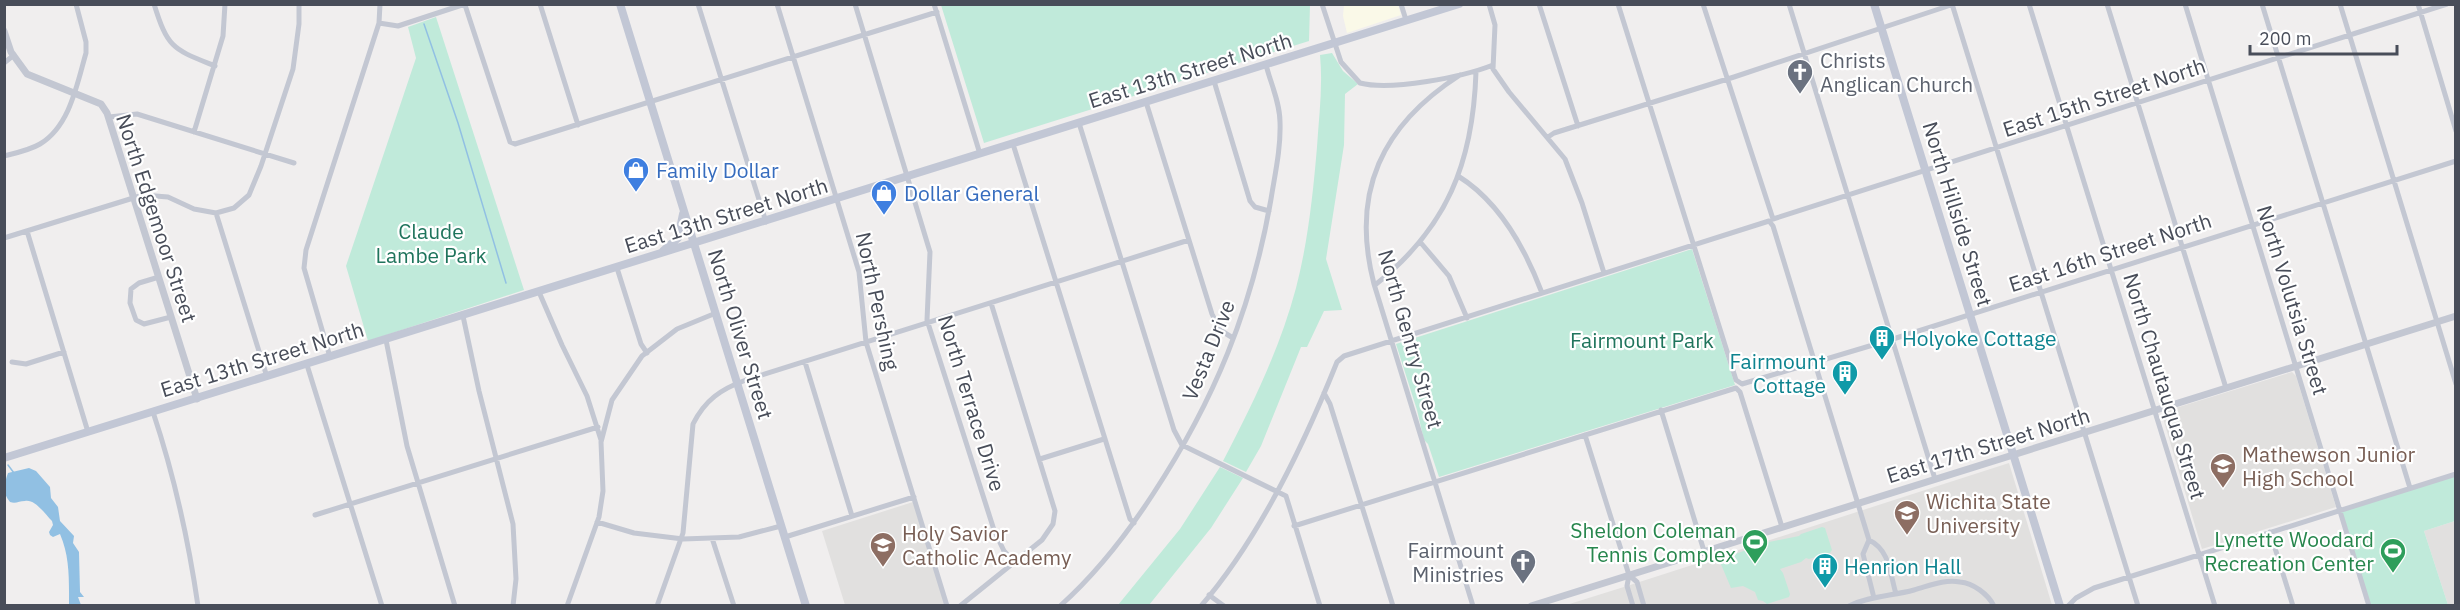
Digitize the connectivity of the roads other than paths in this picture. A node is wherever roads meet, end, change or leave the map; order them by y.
1 (76, 4) edge
2 (154, 4) edge
3 (225, 4) edge
4 (299, 4) edge
5 (380, 4) edge
6 (465, 4) edge
7 (540, 4) edge
8 (620, 4) edge
9 (698, 4) edge
10 (777, 4) edge
11 (855, 4) edge
12 (934, 4) edge
13 (1322, 4) edge
14 (1401, 4) edge
15 (1459, 4) edge
16 (1489, 4) edge
17 (1539, 4) edge
18 (1618, 4) edge
19 (1703, 4) edge
20 (1789, 4) edge
21 (1874, 4) edge
22 (2029, 4) edge
23 (2107, 4) edge
24 (2185, 4) edge
25 (2262, 4) edge
26 (2340, 4) edge
27 (2418, 4) edge
28 (2447, 4) edge
29 (1952, 5) edge
30 (937, 12) junction
31 (2421, 13) junction
32 (1406, 20) junction
33 (379, 23) junction
34 (1882, 29) junction
35 (4, 31) edge
36 (865, 36) junction
37 (2349, 36) junction
38 (1335, 43) junction
39 (1805, 54) junction
40 (14, 56) junction
41 (793, 58) junction
42 (2279, 58) junction
43 (4, 63) edge
44 (1266, 65) junction
45 (1493, 65) junction
46 (215, 66) junction
47 (1476, 72) junction
48 (1460, 75) junction
49 (1726, 79) junction
50 (722, 81) junction
51 (1214, 81) junction
52 (2208, 81) junction
53 (74, 94) junction
54 (1146, 102) junction
55 (650, 103) junction
56 (2137, 103) junction
57 (1649, 104) junction
58 (109, 117) junction
59 (1079, 123) junction
60 (578, 125) junction
61 (1578, 126) junction
62 (2067, 126) junction
63 (2456, 131) edge
64 (194, 132) junction
65 (1548, 137) junction
66 (1012, 144) junction
67 (1997, 149) junction
68 (265, 154) junction
69 (980, 154) junction
70 (4, 156) edge
71 (2456, 161) edge
72 (294, 163) dead end
73 (1925, 172) junction
74 (1458, 176) junction
75 (908, 177) junction
76 (2393, 180) junction
77 (1847, 195) junction
78 (134, 198) junction
79 (837, 200) junction
80 (2323, 201) junction
81 (683, 209) junction
82 (1269, 211) junction
83 (216, 213) junction
84 (1771, 220) junction
85 (766, 222) junction
86 (2252, 224) junction
87 (27, 231) junction
88 (4, 238) edge
89 (1188, 240) junction
90 (1421, 243) junction
91 (694, 244) junction
92 (1694, 244) junction
93 (2183, 246) junction
94 (657, 256) junction
95 (1122, 261) junction
96 (617, 268) junction
97 (2112, 268) junction
98 (1604, 273) junction
99 (159, 277) junction
100 (1056, 282) junction
101 (1375, 285) junction
102 (2041, 291) junction
103 (539, 292) junction
104 (1542, 293) junction
105 (991, 303) junction
106 (716, 313) junction
107 (1970, 314) junction
108 (463, 316) junction
109 (2456, 316) edge
110 (171, 317) junction
111 (1467, 318) junction
112 (928, 322) junction
113 (2437, 322) junction
114 (1233, 338) junction
115 (1893, 339) junction
116 (386, 340) junction
117 (1392, 341) junction
118 (866, 342) junction
119 (2366, 344) junction
120 (64, 352) junction
121 (647, 353) junction
122 (330, 357) junction
123 (12, 362) dead end
124 (806, 362) junction
125 (1815, 363) junction
126 (307, 365) junction
127 (2296, 366) junction
128 (267, 377) junction
129 (738, 383) junction
130 (2456, 384) edge
131 (1739, 386) junction
132 (2226, 388) junction
133 (1324, 393) junction
134 (197, 399) junction
135 (2155, 410) junction
136 (1661, 411) junction
137 (153, 412) junction
138 (598, 427) junction
139 (88, 432) junction
140 (2084, 432) junction
141 (1585, 435) junction
142 (1104, 439) junction
143 (601, 442) junction
144 (1184, 446) junction
145 (2012, 455) junction
146 (4, 458) edge
147 (497, 459) junction
148 (1040, 459) junction
149 (2456, 474) edge
150 (1935, 479) junction
151 (1435, 482) junction
152 (418, 483) junction
153 (2410, 488) junction
154 (1276, 490) junction
155 (914, 497) junction
156 (1858, 503) junction
157 (351, 504) junction
158 (1361, 505) junction
159 (2340, 510) junction
160 (315, 515) dead end
161 (852, 516) junction
162 (597, 522) junction
163 (1134, 523) junction
164 (781, 526) junction
165 (1294, 526) junction
166 (1782, 527) junction
167 (2270, 532) junction
168 (785, 537) junction
169 (712, 538) junction
170 (680, 539) junction
171 (1869, 540) junction
172 (1704, 551) junction
173 (2199, 555) junction
174 (1015, 563) junction
175 (1629, 575) junction
176 (2129, 577) junction
177 (1896, 594) junction
178 (1209, 595) junction
179 (1874, 598) junction
180 (1553, 602) edge
181 (657, 605) edge
182 (198, 606) edge
183 (382, 606) edge
184 (455, 606) edge
185 (513, 606) edge
186 (567, 606) edge
187 (734, 606) edge
188 (806, 606) edge
189 (947, 606) edge
190 (960, 606) edge
191 (1060, 606) edge
192 (1201, 606) edge
193 (1224, 606) edge
194 (1320, 606) edge
195 (1393, 606) edge
196 (1473, 606) edge
197 (1531, 606) edge
198 (1633, 606) edge
199 (1644, 606) edge
200 (1849, 606) edge
201 (1994, 606) edge
202 (2060, 606) edge
203 (2068, 606) edge
204 (2138, 606) edge
205 (2215, 606) edge
206 (2293, 606) edge
207 (2369, 606) edge

1 - 53 street
2 - 46 street
3 - 46 street
4 - 68 street
5 - 33 street
6 - 33 street
6 - 60 street
7 - 60 street
8 - 55 main road, North Oliver Street
9 - 50 street
10 - 41 street, North Pershing
11 - 36 street, North Terrace Drive
12 - 30 street
13 - 38 street
14 - 32 street
15 - 32 main road, East 13th Street North
16 - 45 street
17 - 61 street
18 - 57 street
19 - 49 street
20 - 39 street
21 - 34 main road, North Hillside Street
22 - 62 street, North Chautauqua Street
23 - 56 street
24 - 52 street, North Volutsia Street
25 - 42 street
26 - 37 street
27 - 31 street
28 - 31 street, East 15th Street North
29 - 34 street
29 - 67 street
30 - 36 street
30 - 69 street
31 - 37 street, East 15th Street North
31 - 63 street
32 - 38 main road, East 13th Street North
33 - 122 street
34 - 39 street
34 - 73 main road, North Hillside Street
35 - 40 street, North Edgemoor Street
36 - 41 street
36 - 75 street, North Terrace Drive
37 - 42 street, East 15th Street North
37 - 76 street
38 - 44 main road, East 13th Street North
38 - 48 street
39 - 49 street
39 - 77 street
40 - 43 street
40 - 53 street, North Edgemoor Street
41 - 50 street
41 - 79 street, North Pershing
42 - 52 street, East 15th Street North
42 - 80 street
44 - 51 main road, East 13th Street North
44 - 82 street, Vesta Drive
45 - 47 street
45 - 65 street
46 - 64 street
47 - 48 street
47 - 74 street
48 - 101 street, North Gentry Street
49 - 57 street
49 - 84 street
50 - 55 street
50 - 85 street
51 - 54 main road, East 13th Street North
51 - 82 street
52 - 56 street, East 15th Street North
52 - 86 street, North Volutsia Street
53 - 58 street, North Edgemoor Street
53 - 70 street
54 - 59 main road, East 13th Street North
54 - 89 street
55 - 60 street
55 - 81 main road, North Oliver Street
56 - 62 street, East 15th Street North
56 - 93 street
57 - 61 street
57 - 92 street
58 - 64 street
58 - 78 street, North Edgemoor Street
59 - 66 main road, East 13th Street North
59 - 95 street
61 - 65 street
62 - 67 street, East 15th Street North
62 - 97 street, North Chautauqua Street
64 - 68 street
65 - 98 street
66 - 69 main road, East 13th Street North
66 - 100 street
67 - 73 street, East 15th Street North
67 - 102 street
68 - 72 street
68 - 83 street
69 - 75 main road, East 13th Street North
71 - 76 street, East 16th Street North
73 - 77 street, East 15th Street North
73 - 107 main road, North Hillside Street
74 - 90 street
74 - 104 street
75 - 79 main road, East 13th Street North
75 - 112 street, North Terrace Drive
76 - 80 street, East 16th Street North
76 - 113 street
77 - 84 street, East 15th Street North
77 - 115 street
78 - 83 street
78 - 87 street
78 - 99 street, North Edgemoor Street
79 - 85 main road, East 13th Street North
79 - 118 street, North Pershing
80 - 86 street, East 16th Street North
80 - 119 street
81 - 91 main road, North Oliver Street
81 - 94 main road
82 - 114 street, Vesta Drive
83 - 128 street
84 - 92 street, East 15th Street North
84 - 125 street
85 - 91 main road, East 13th Street North
86 - 93 street, East 16th Street North
86 - 127 street, North Volutsia Street
87 - 88 street
87 - 120 street
89 - 95 street
89 - 114 street
90 - 101 street
90 - 111 street
91 - 94 main road, East 13th Street North
91 - 106 main road, North Oliver Street
92 - 98 street, East 15th Street North
92 - 131 street
93 - 97 street, East 16th Street North
93 - 132 street
94 - 96 main road, East 13th Street North
95 - 100 street
95 - 144 street
96 - 103 main road, East 13th Street North
96 - 121 street
97 - 102 street, East 16th Street North
97 - 135 street, North Chautauqua Street
98 - 104 street, East 15th Street North
99 - 110 street, North Edgemoor Street
99 - 110 street
100 - 105 street
100 - 142 street
101 - 117 street, North Gentry Street
102 - 107 street, East 16th Street North
102 - 140 street
103 - 108 main road, East 13th Street North
103 - 138 street
104 - 111 street, East 15th Street North
105 - 112 street
105 - 148 street
106 - 121 street
106 - 129 main road, North Oliver Street
107 - 115 street, East 16th Street North
107 - 145 main road, North Hillside Street
108 - 116 main road, East 13th Street North
108 - 147 street
109 - 113 street, East 17th Street North
110 - 134 street, North Edgemoor Street
111 - 117 street, East 15th Street North
112 - 118 street
112 - 174 street, North Terrace Drive
113 - 119 street, East 17th Street North
113 - 130 street
114 - 144 street, Vesta Drive
115 - 125 street, East 16th Street North
115 - 150 street
116 - 122 main road, East 13th Street North
116 - 152 street
117 - 133 street, East 15th Street North
117 - 151 street, North Gentry Street
118 - 124 street
118 - 155 street, North Pershing
119 - 127 street, East 17th Street North
119 - 153 street
120 - 123 street
120 - 139 street
121 - 143 street
122 - 126 main road, East 13th Street North
124 - 129 street
124 - 161 street
125 - 131 street, East 16th Street North
125 - 156 street
126 - 128 main road, East 13th Street North
126 - 157 street
127 - 132 street, East 17th Street North
127 - 159 street, North Volutsia Street
128 - 134 main road, East 13th Street North
129 - 164 main road, North Oliver Street
129 - 170 street
131 - 136 street, East 16th Street North
131 - 166 street
132 - 135 street, East 17th Street North
133 - 154 street
133 - 158 street
134 - 137 main road, East 13th Street North
135 - 140 street, East 17th Street North
135 - 173 street, North Chautauqua Street
136 - 141 street, East 16th Street North
136 - 172 street
137 - 139 main road, East 13th Street North
137 - 182 street
138 - 143 street
138 - 147 street
139 - 146 main road, East 13th Street North
140 - 145 street, East 17th Street North
140 - 176 street
141 - 151 street, East 16th Street North
141 - 175 street
142 - 148 street
142 - 163 street
143 - 162 street
144 - 154 street
144 - 163 street, Vesta Drive
145 - 150 street, East 17th Street North
145 - 202 main road, North Hillside Street
147 - 152 street
147 - 185 street
148 - 174 street
149 - 153 street
150 - 156 street, East 17th Street North
151 - 158 street, East 16th Street North
151 - 196 street, North Gentry Street
152 - 157 street
152 - 184 street
153 - 159 street
154 - 165 street
154 - 178 street
155 - 161 street
155 - 189 street, North Pershing
156 - 166 street, East 17th Street North
156 - 171 street
157 - 160 street
157 - 183 street
158 - 165 street, East 16th Street North
158 - 195 street
159 - 167 street
159 - 207 street, North Volutsia Street
161 - 168 street
162 - 170 street
162 - 186 street
163 - 191 street, Vesta Drive
164 - 168 main road, North Oliver Street
164 - 169 street
165 - 194 street
166 - 172 street, East 17th Street North
167 - 173 street
167 - 206 street
168 - 188 main road, North Oliver Street
169 - 170 street
169 - 187 street
170 - 181 street
171 - 177 street
171 - 179 street
172 - 175 street, East 17th Street North
173 - 176 street
173 - 205 street, North Chautauqua Street
174 - 190 street
175 - 180 street, East 17th Street North
175 - 198 street
175 - 199 street
176 - 203 street
176 - 204 street
177 - 179 street
177 - 201 street
178 - 192 street
178 - 193 street
179 - 200 street
180 - 197 street, East 17th Street North

